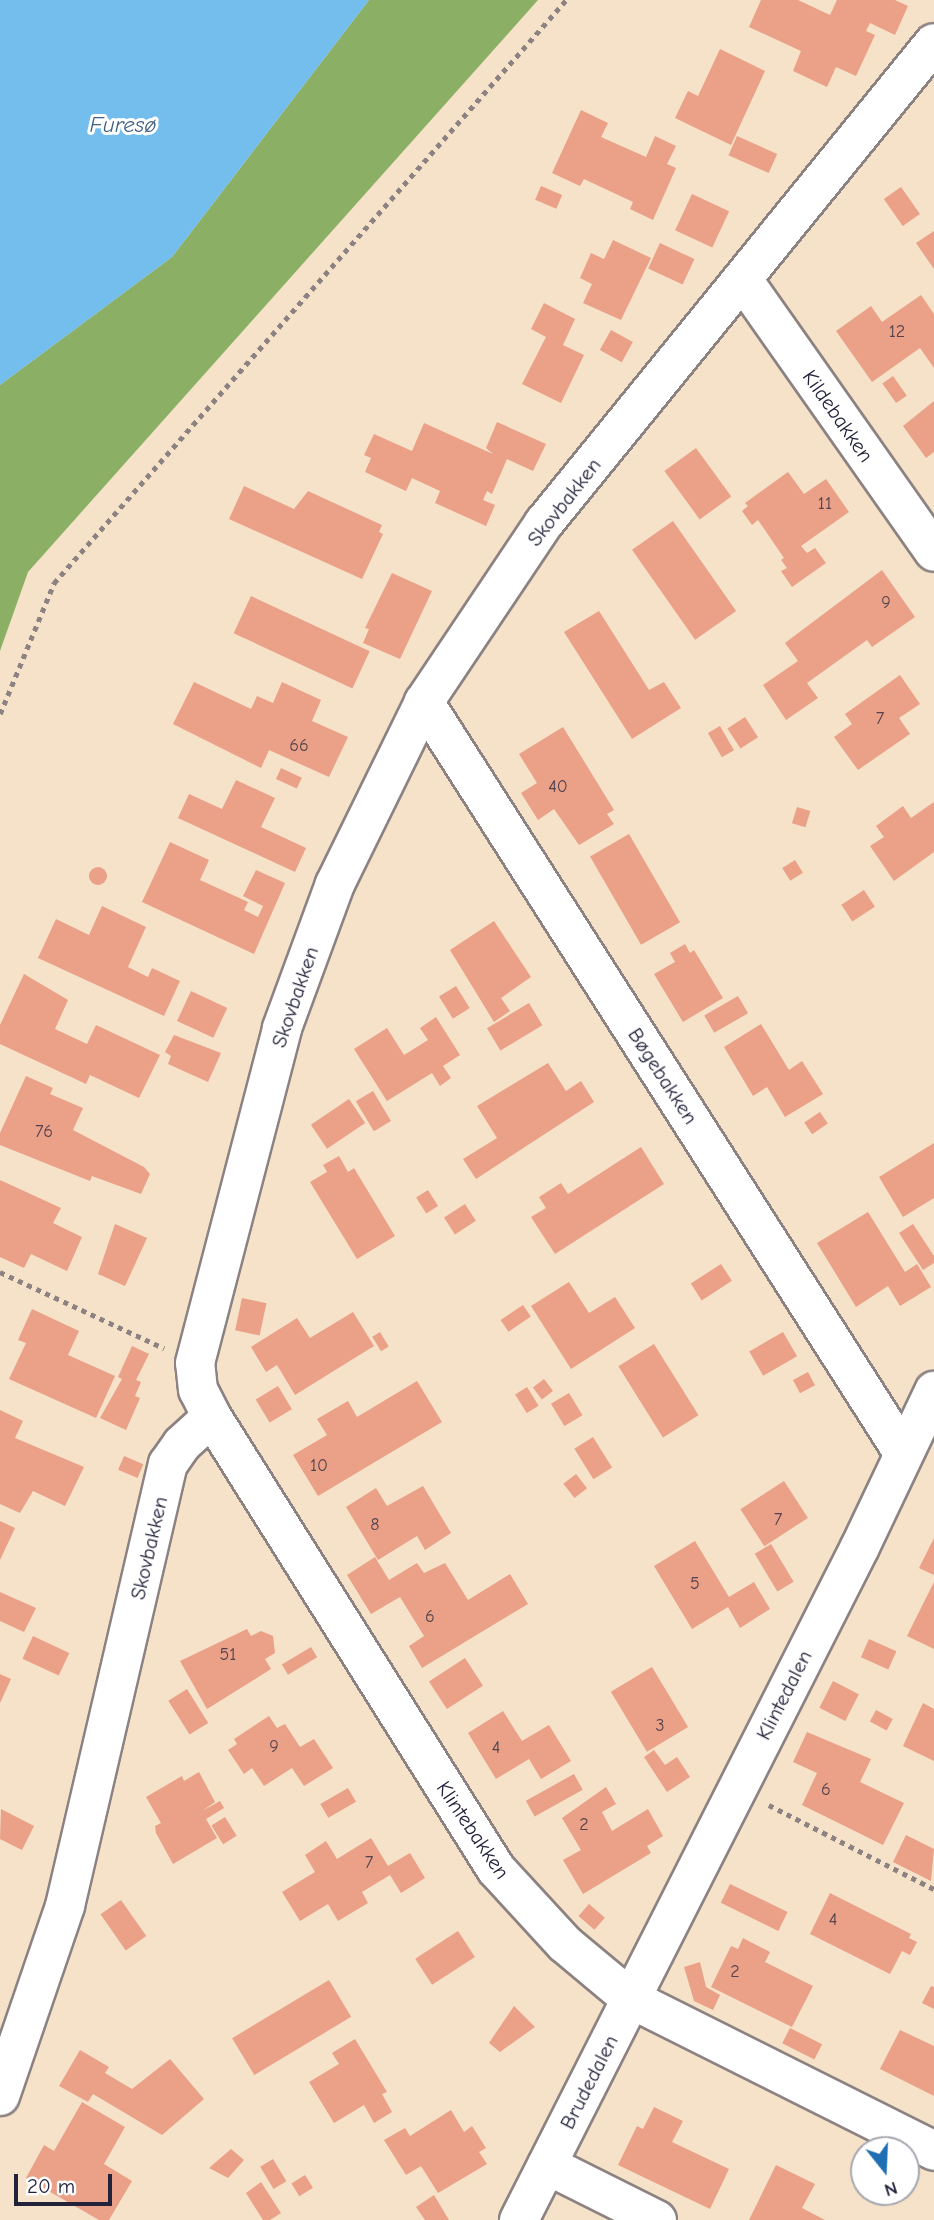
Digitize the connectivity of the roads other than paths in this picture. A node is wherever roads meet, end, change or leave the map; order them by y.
1 (934, 43) edge
2 (743, 280) junction
3 (934, 552) edge
4 (424, 702) junction
5 (934, 1391) edge
6 (212, 1418) junction
7 (902, 1451) junction
8 (631, 1998) junction
9 (0, 2096) edge
10 (934, 2151) edge
11 (547, 2165) junction
12 (519, 2220) edge
13 (657, 2220) edge

1 - 2 street, Skovbakken
2 - 3 street, Kildebakken
2 - 4 street, Skovbakken
4 - 6 street, Skovbakken
4 - 7 street, Bøgebakken
5 - 7 street, Klintedalen
6 - 8 street, Klintebakken
6 - 9 street, Skovbakken
7 - 8 street, Klintedalen
8 - 10 street, Klintebakken
8 - 11 street, Brudedalen
11 - 12 street, Brudedalen
11 - 13 street

